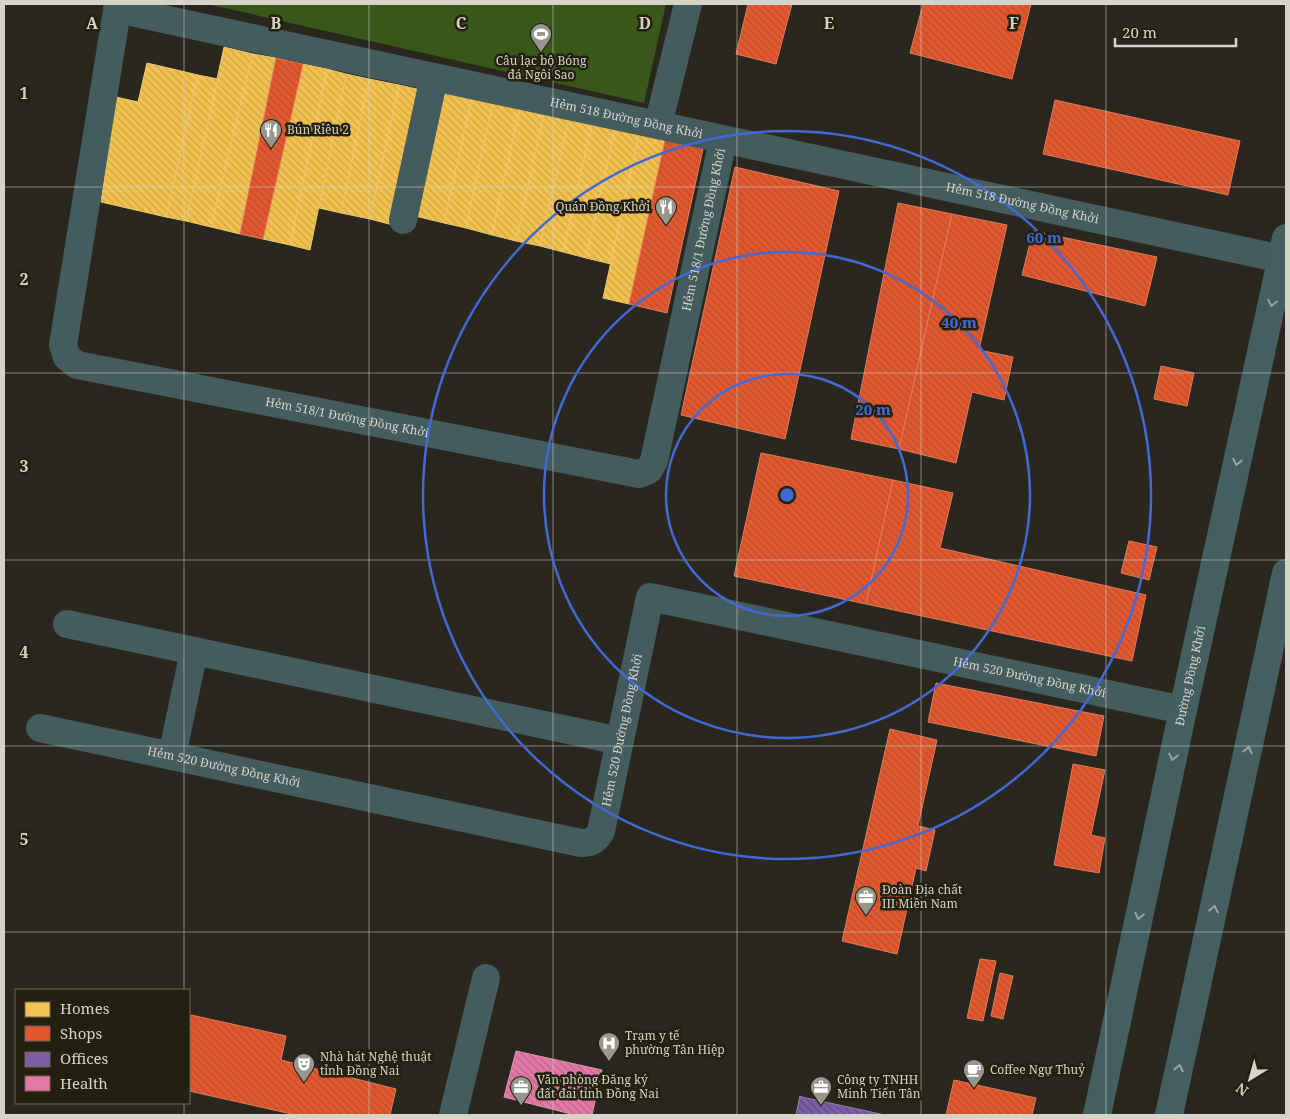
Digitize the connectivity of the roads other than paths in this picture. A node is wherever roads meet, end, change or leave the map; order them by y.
1 (688, 4) edge
2 (117, 6) edge
3 (434, 77) junction
4 (658, 125) junction
5 (723, 140) junction
6 (403, 220) dead end
7 (1284, 249) edge
8 (1286, 573) edge
9 (67, 624) dead end
10 (194, 651) junction
11 (1183, 710) junction
12 (40, 728) dead end
13 (620, 742) junction
14 (172, 756) junction
15 (486, 978) dead end
16 (453, 1115) edge
17 (1097, 1115) edge
18 (1169, 1115) edge

1 - 4 street
2 - 3 street, Hẻm 518 Đường Đồng Khởi
2 - 5 street, Hẻm 518/1 Đường Đồng Khởi
3 - 4 street, Hẻm 518 Đường Đồng Khởi
3 - 6 street
4 - 5 street, Hẻm 518 Đường Đồng Khởi
5 - 7 street, Hẻm 518 Đường Đồng Khởi
7 -> 11 main road, Đường Đồng Khởi
18 -> 8 main road
9 - 10 street
10 - 13 street
10 - 14 street
11 - 13 street, Hẻm 520 Đường Đồng Khởi
11 -> 17 main road, Đường Đồng Khởi
12 - 14 street, Hẻm 520 Đường Đồng Khởi
13 - 14 street, Hẻm 520 Đường Đồng Khởi
15 - 16 street

